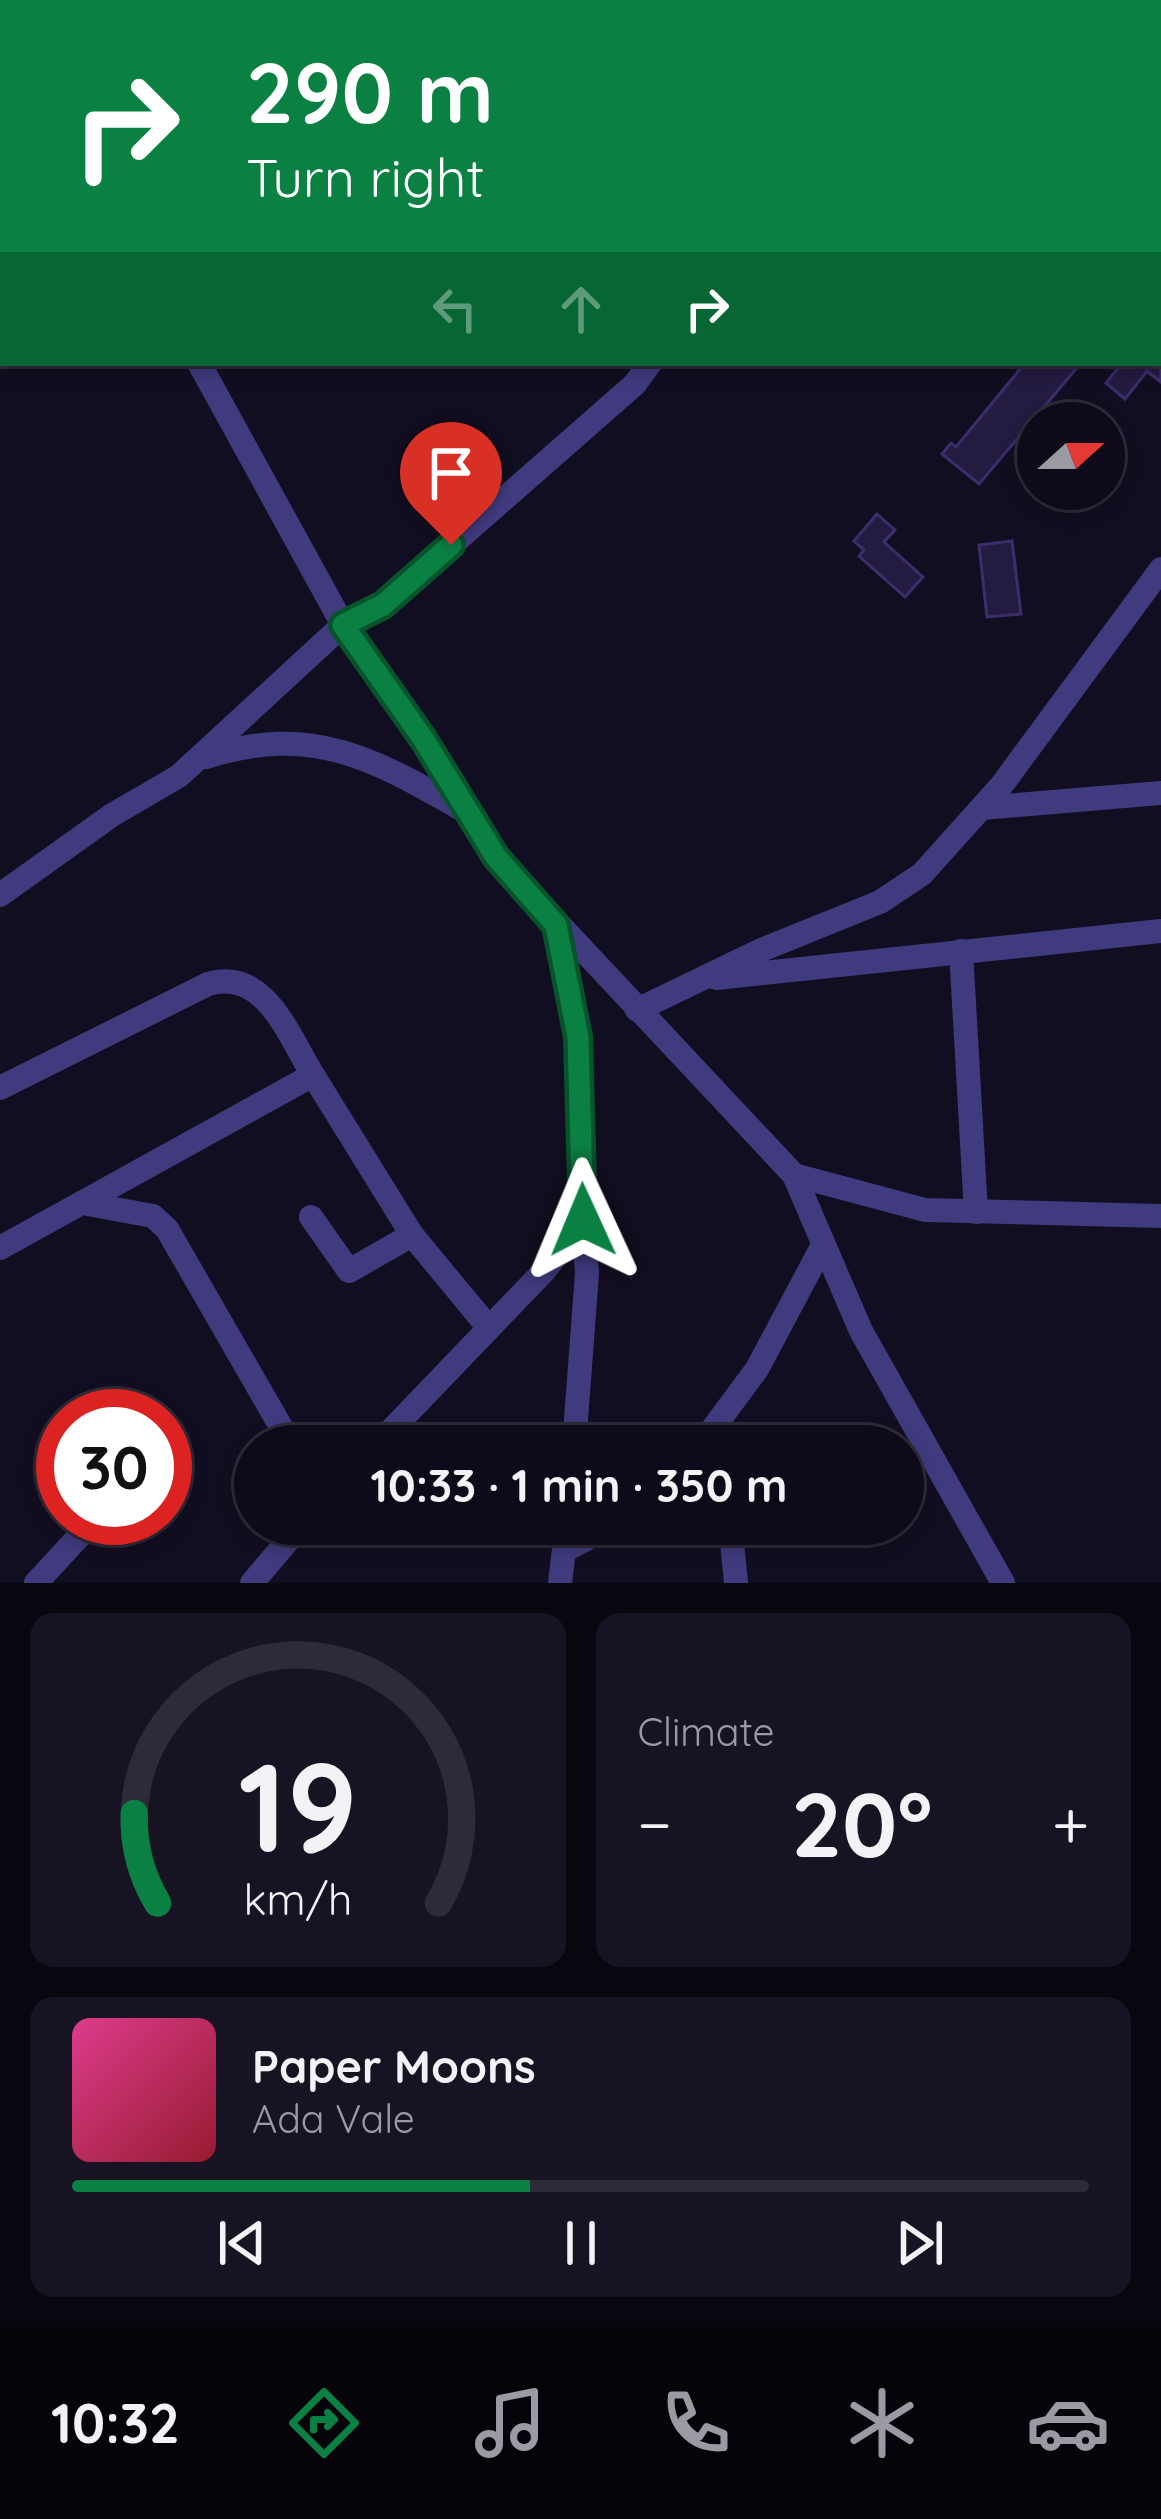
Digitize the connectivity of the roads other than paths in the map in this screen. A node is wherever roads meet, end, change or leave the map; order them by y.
1 (202, 366) edge
2 (648, 366) edge
3 (1161, 569) edge
4 (343, 625) junction
5 (198, 760) junction
6 (1159, 791) edge
7 (982, 808) junction
8 (464, 811) junction
9 (0, 895) edge
10 (556, 925) junction
11 (1161, 931) edge
12 (961, 951) junction
13 (700, 980) junction
14 (637, 1010) junction
15 (313, 1076) junction
16 (0, 1088) edge
17 (794, 1175) junction
18 (88, 1204) junction
19 (976, 1212) junction
20 (1161, 1216) edge
21 (311, 1217) dead end
22 (583, 1220) junction
23 (412, 1234) junction
24 (823, 1245) junction
25 (0, 1248) edge
26 (489, 1328) junction
27 (280, 1425) edge
28 (396, 1425) edge
29 (576, 1425) edge
30 (726, 1425) edge
31 (71, 1545) edge
32 (285, 1545) edge
33 (565, 1545) edge
34 (575, 1545) edge
35 (732, 1545) edge
36 (565, 1550) junction
37 (555, 1581) edge
38 (736, 1582) edge
39 (36, 1583) edge
40 (253, 1583) edge
41 (1003, 1583) edge

1 - 4 street
2 - 4 street
3 - 7 street
4 - 5 street
4 - 8 street
5 - 8 street
5 - 9 street
6 - 7 street
7 - 13 street
8 - 10 street
10 - 14 street
10 - 22 street
11 - 12 street
12 - 13 street
12 - 19 street
13 - 14 street
14 - 17 street
15 - 16 street
15 - 18 street
15 - 23 street
17 - 19 street
17 - 24 street
18 - 25 street
18 - 27 street
19 - 20 street
21 - 23 street
22 - 26 street
22 - 29 street
23 - 26 street
24 - 30 street
24 - 41 street
26 - 28 street
31 - 39 street
32 - 40 street
33 - 36 street
34 - 36 street
35 - 38 street
36 - 37 street

